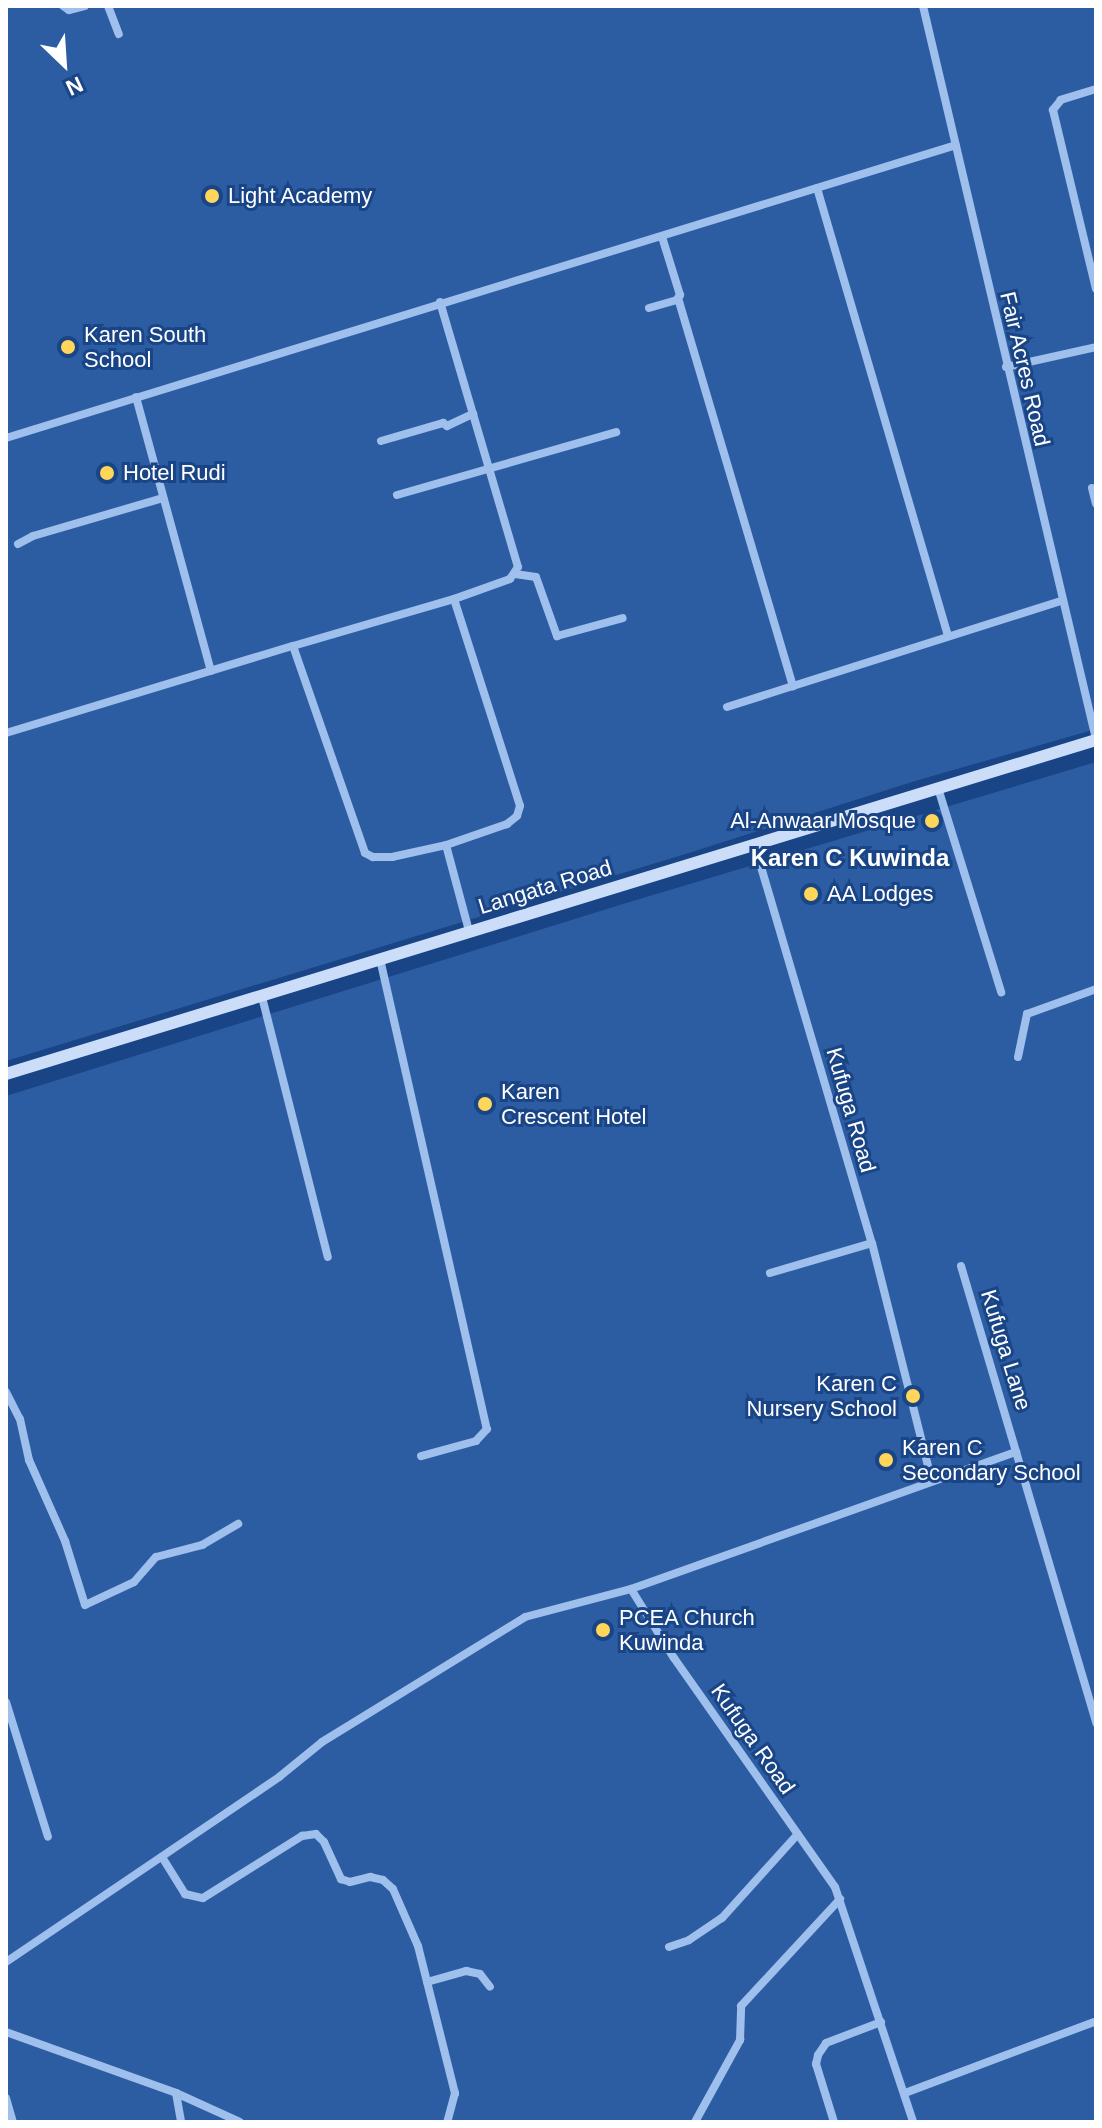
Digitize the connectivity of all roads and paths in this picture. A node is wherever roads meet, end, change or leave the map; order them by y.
1 (63, 6) edge
2 (85, 6) edge
3 (108, 6) edge
4 (923, 6) edge
5 (119, 34) dead end
6 (1096, 89) edge
7 (956, 145) junction
8 (817, 188) junction
9 (662, 237) junction
10 (1096, 289) edge
11 (678, 298) junction
12 (440, 302) junction
13 (649, 308) dead end
14 (1096, 347) edge
15 (1006, 367) junction
16 (136, 397) junction
17 (473, 414) junction
18 (616, 432) dead end
19 (6, 438) edge
20 (381, 441) dead end
21 (491, 470) junction
22 (1092, 488) dead end
23 (397, 495) dead end
24 (163, 498) junction
25 (1096, 504) edge
26 (18, 544) dead end
27 (515, 574) junction
28 (454, 599) junction
29 (1061, 601) junction
30 (623, 618) dead end
31 (948, 636) junction
32 (293, 646) junction
33 (211, 671) junction
34 (793, 686) junction
35 (727, 707) dead end
36 (6, 733) edge
37 (1096, 740) edge
38 (938, 788) junction
39 (754, 843) junction
40 (446, 845) junction
41 (469, 931) junction
42 (380, 959) junction
43 (1096, 989) edge
44 (1001, 992) dead end
45 (262, 997) junction
46 (1018, 1057) dead end
47 (6, 1074) edge
48 (872, 1243) junction
49 (328, 1257) dead end
50 (961, 1266) dead end
51 (770, 1273) dead end
52 (6, 1392) edge
53 (1016, 1452) junction
54 (421, 1456) dead end
55 (932, 1481) junction
56 (238, 1524) dead end
57 (631, 1589) junction
58 (6, 1702) edge
59 (1096, 1723) edge
60 (798, 1834) junction
61 (48, 1837) dead end
62 (162, 1857) junction
63 (840, 1899) junction
64 (669, 1947) dead end
65 (6, 1962) edge
66 (427, 1982) junction
67 (490, 1987) dead end
68 (881, 2022) junction
69 (1094, 2022) dead end
70 (6, 2032) edge
71 (176, 2093) junction
72 (905, 2093) junction
73 (6, 2098) edge
74 (13, 2122) edge
75 (181, 2122) edge
76 (240, 2122) edge
77 (447, 2122) edge
78 (695, 2122) edge
79 (834, 2122) edge
80 (913, 2122) edge

1 - 2 street
3 - 5 street
4 - 7 street, Fair Acres Road
6 - 10 street
7 - 8 street
7 - 15 street, Fair Acres Road
8 - 9 street
8 - 31 street
9 - 11 street
9 - 12 street
11 - 13 street
11 - 34 street
12 - 16 street
12 - 17 street
14 - 15 street
15 - 29 street, Fair Acres Road
16 - 19 street
16 - 24 street
17 - 20 street
17 - 21 street
18 - 21 street
21 - 23 street
21 - 27 street
22 - 25 street
24 - 26 street
24 - 33 street
27 - 28 street
27 - 30 street
28 - 32 street
28 - 40 street
29 - 31 street
29 - 37 street, Fair Acres Road
31 - 34 street
32 - 33 street
32 - 40 street
33 - 36 street
34 - 35 street
37 - 38 main road, Langata Road
38 - 39 main road, Langata Road
38 - 44 street
39 - 41 main road, Langata Road
39 - 48 street, Kufuga Road
40 - 41 street
41 - 42 main road, Langata Road
42 - 45 main road, Langata Road
42 - 54 street
43 - 46 street
45 - 47 main road, Langata Road
45 - 49 street
48 - 51 street
48 - 55 street, Kufuga Road
50 - 53 street, Kufuga Lane
52 - 56 street
53 - 55 street
53 - 59 street, Kufuga Lane
55 - 57 street
57 - 60 street, Kufuga Road
57 - 62 street
58 - 61 street
60 - 63 street, Kufuga Road
60 - 64 street
62 - 65 street
62 - 66 street
63 - 68 street, Kufuga Road
63 - 78 street
66 - 67 street
66 - 77 street
68 - 72 street, Kufuga Road
68 - 79 street
69 - 72 street
70 - 71 street
71 - 75 street
71 - 76 street
72 - 80 street, Kufuga Road
73 - 74 street

